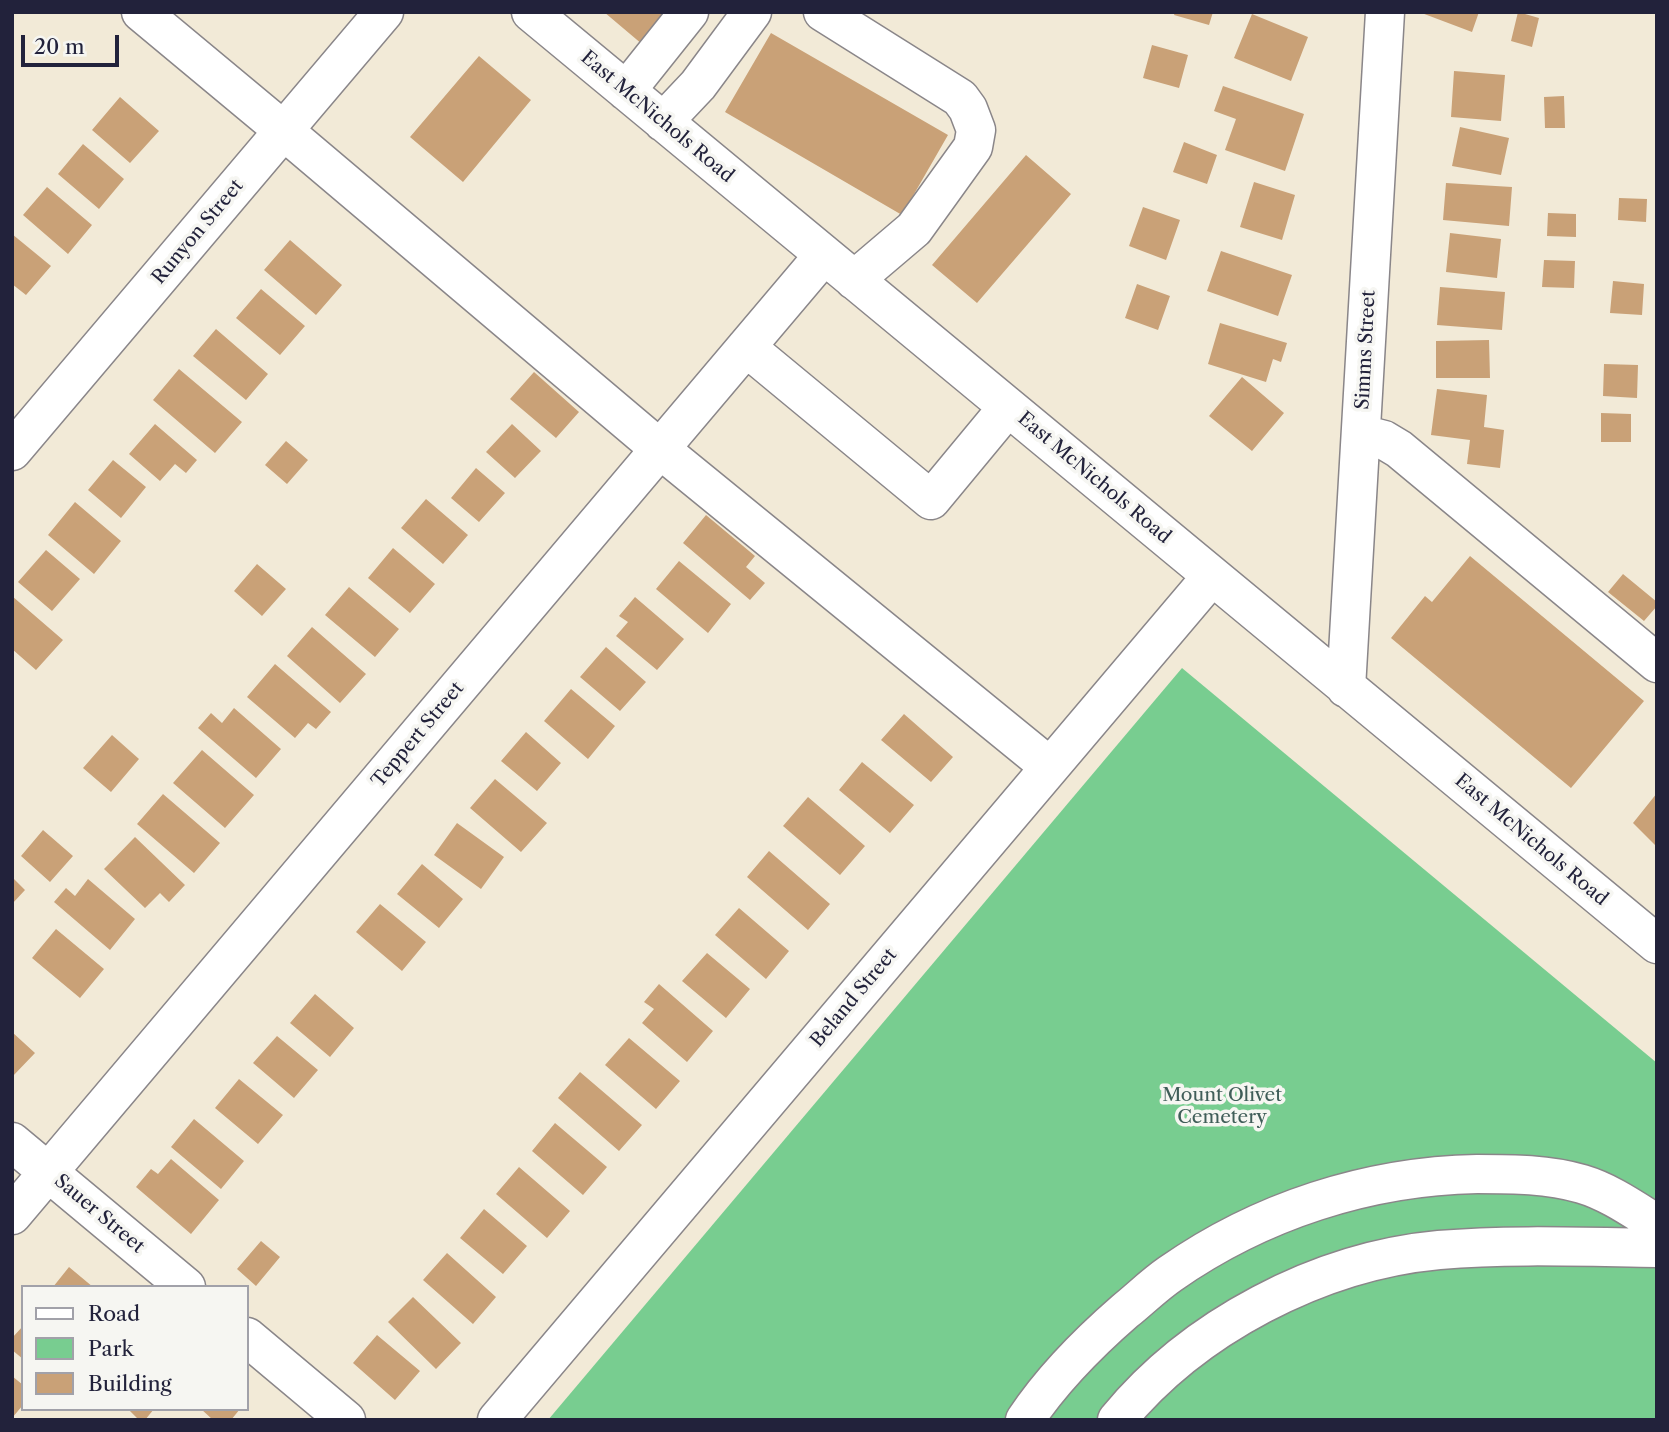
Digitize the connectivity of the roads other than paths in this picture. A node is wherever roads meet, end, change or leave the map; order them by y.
1 (141, 12) edge
2 (384, 12) edge
3 (531, 12) edge
4 (689, 12) edge
5 (752, 12) edge
6 (823, 12) edge
7 (1385, 12) edge
8 (626, 90) junction
9 (663, 122) junction
10 (284, 131) junction
11 (824, 255) junction
12 (854, 280) junction
13 (746, 346) junction
14 (1008, 407) junction
15 (1361, 434) junction
16 (660, 449) junction
17 (12, 452) edge
18 (1212, 576) junction
19 (1657, 663) edge
20 (1346, 688) junction
21 (1050, 766) junction
22 (1657, 944) edge
23 (12, 1142) edge
24 (48, 1172) junction
25 (12, 1215) edge
26 (1657, 1224) edge
27 (1657, 1248) edge
28 (184, 1285) edge
29 (248, 1338) edge
30 (346, 1420) edge
31 (497, 1420) edge
32 (1025, 1420) edge
33 (1116, 1420) edge

1 - 10 street
2 - 10 street, Runyon Street
3 - 8 street, East McNichols Road
4 - 8 street
5 - 9 street
6 - 12 street
7 - 15 street, Simms Street
8 - 9 street, East McNichols Road
9 - 11 street, East McNichols Road
10 - 16 street
10 - 17 street, Runyon Street
11 - 12 street, East McNichols Road
11 - 13 street, Teppert Street
12 - 14 street, East McNichols Road
13 - 14 street
13 - 16 street, Teppert Street
14 - 18 street, East McNichols Road
15 - 19 street
15 - 20 street, Simms Street
16 - 21 street
16 - 24 street, Teppert Street
18 - 20 street, East McNichols Road
18 - 21 street, Beland Street
20 - 22 street, East McNichols Road
21 - 31 street, Beland Street
23 - 24 street, Sauer Street
24 - 25 street, Teppert Street
24 - 28 street, Sauer Street
26 - 32 street
27 - 33 street
29 - 30 street

